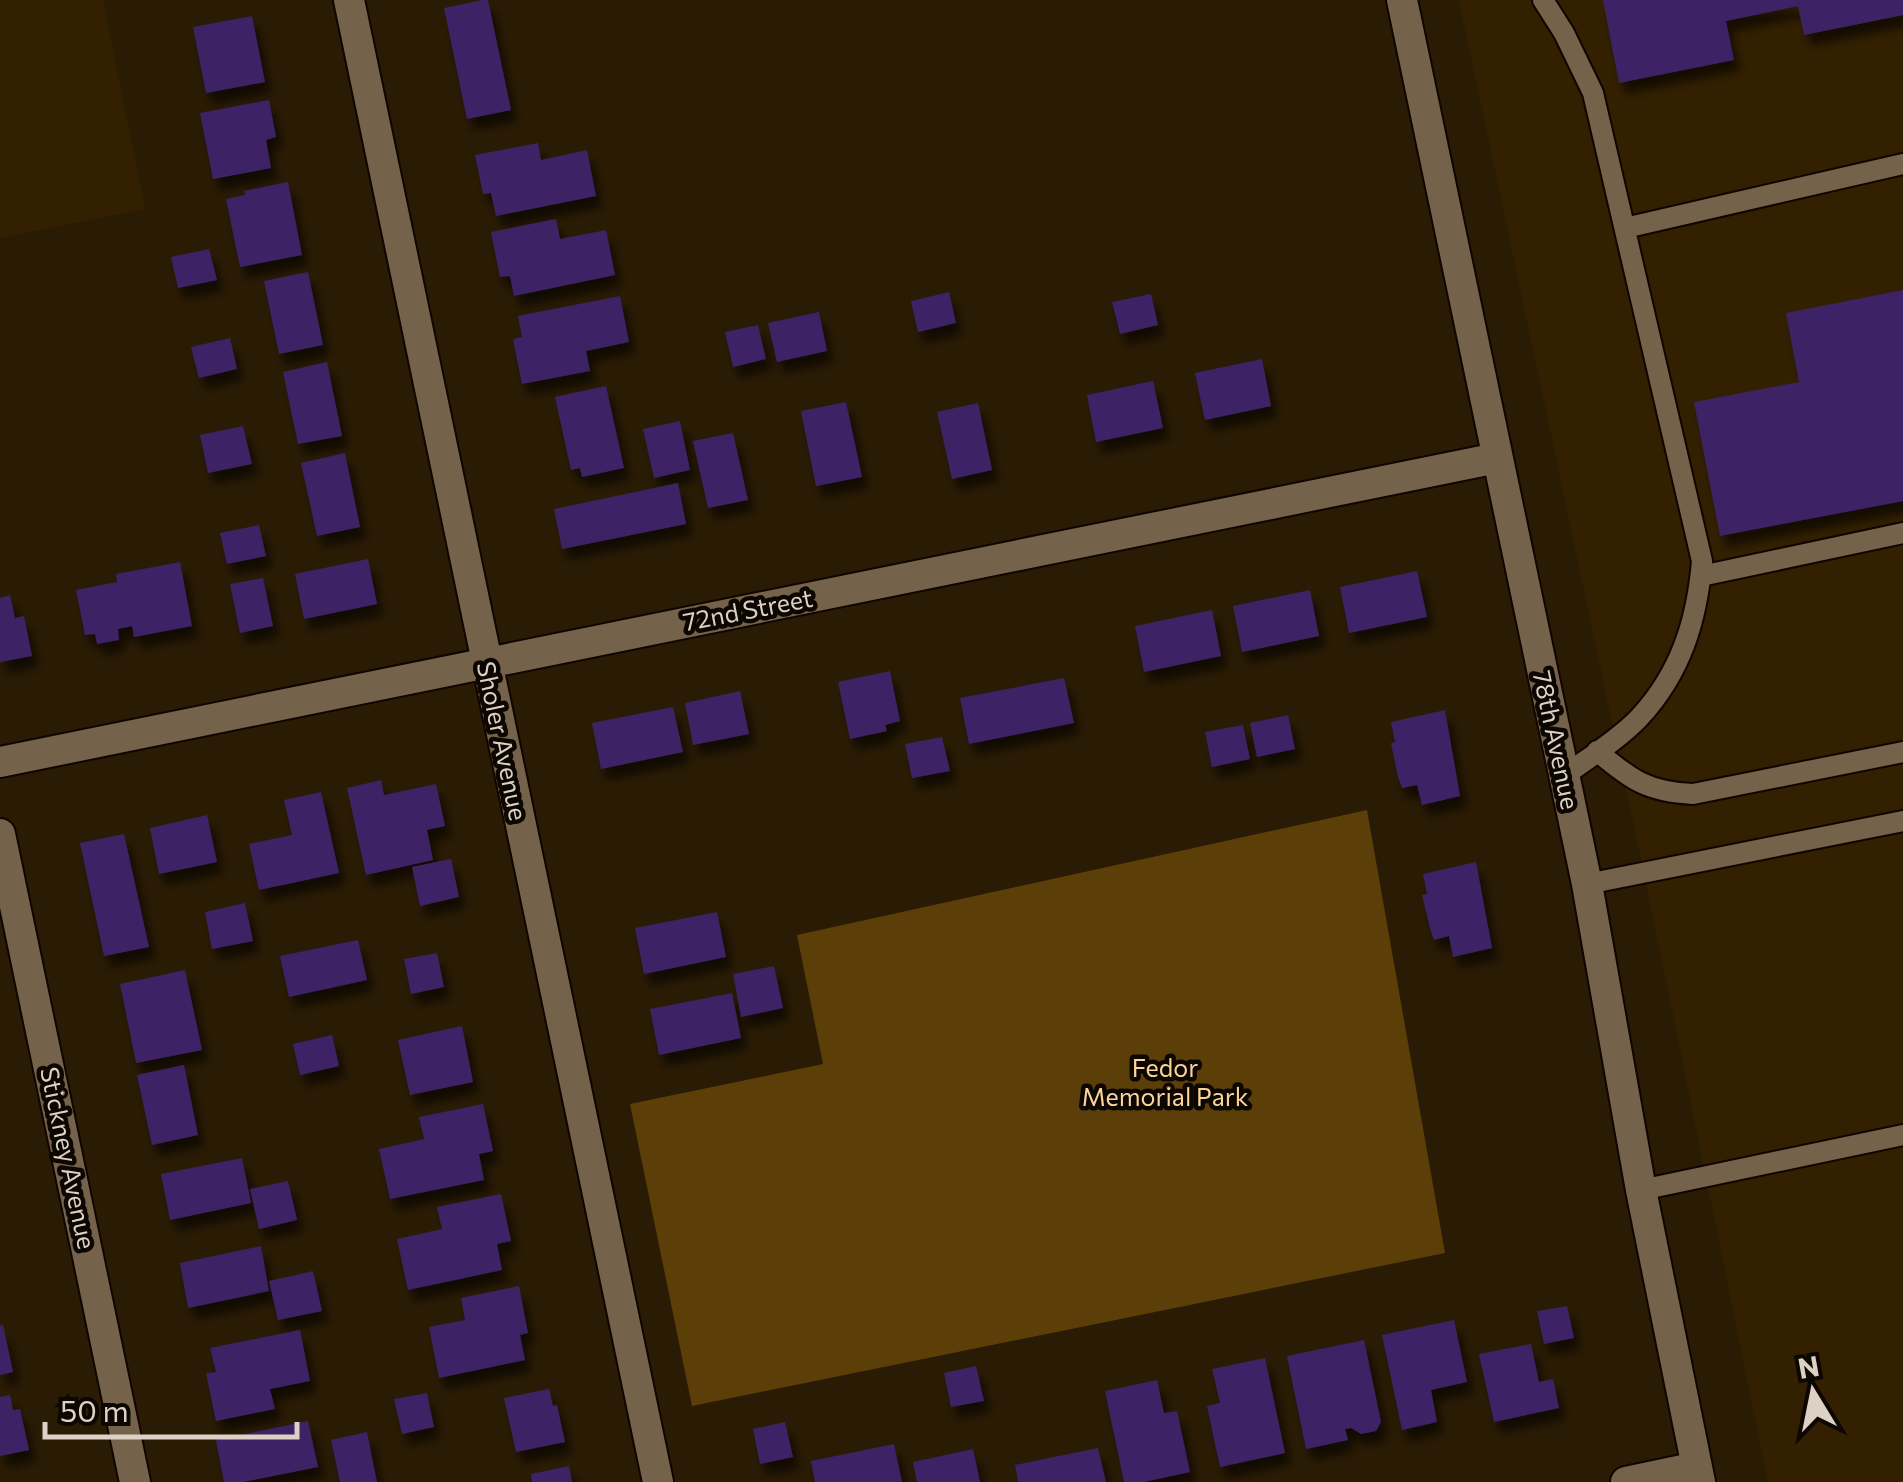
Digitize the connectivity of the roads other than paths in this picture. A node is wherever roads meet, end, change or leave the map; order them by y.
1 (349, 0) edge
2 (1402, 0) edge
3 (1542, 0) edge
4 (1903, 164) edge
5 (1625, 228) junction
6 (1496, 458) junction
7 (1903, 532) edge
8 (1701, 576) junction
9 (486, 664) junction
10 (1598, 751) junction
11 (1903, 752) edge
12 (0, 762) edge
13 (1564, 776) junction
14 (1903, 821) edge
15 (0, 834) edge
16 (1586, 884) junction
17 (1903, 1135) edge
18 (1642, 1190) junction
19 (1698, 1475) edge
20 (136, 1482) edge
21 (658, 1482) edge
22 (1626, 1482) edge

1 - 9 street, Sholer Avenue
2 - 6 street, 78th Avenue
3 - 5 lane
4 - 5 lane
5 - 8 lane
6 - 9 street, 72nd Street
6 - 13 street, 78th Avenue
7 - 8 lane
8 - 10 lane
9 - 12 street, 72nd Street
9 - 21 street, Sholer Avenue
10 - 11 lane
10 - 13 lane
13 - 16 street, 78th Avenue
14 - 16 lane
15 - 20 street, Stickney Avenue
16 - 18 street, 78th Avenue
17 - 18 lane
18 - 19 street, 78th Avenue
19 - 22 street

